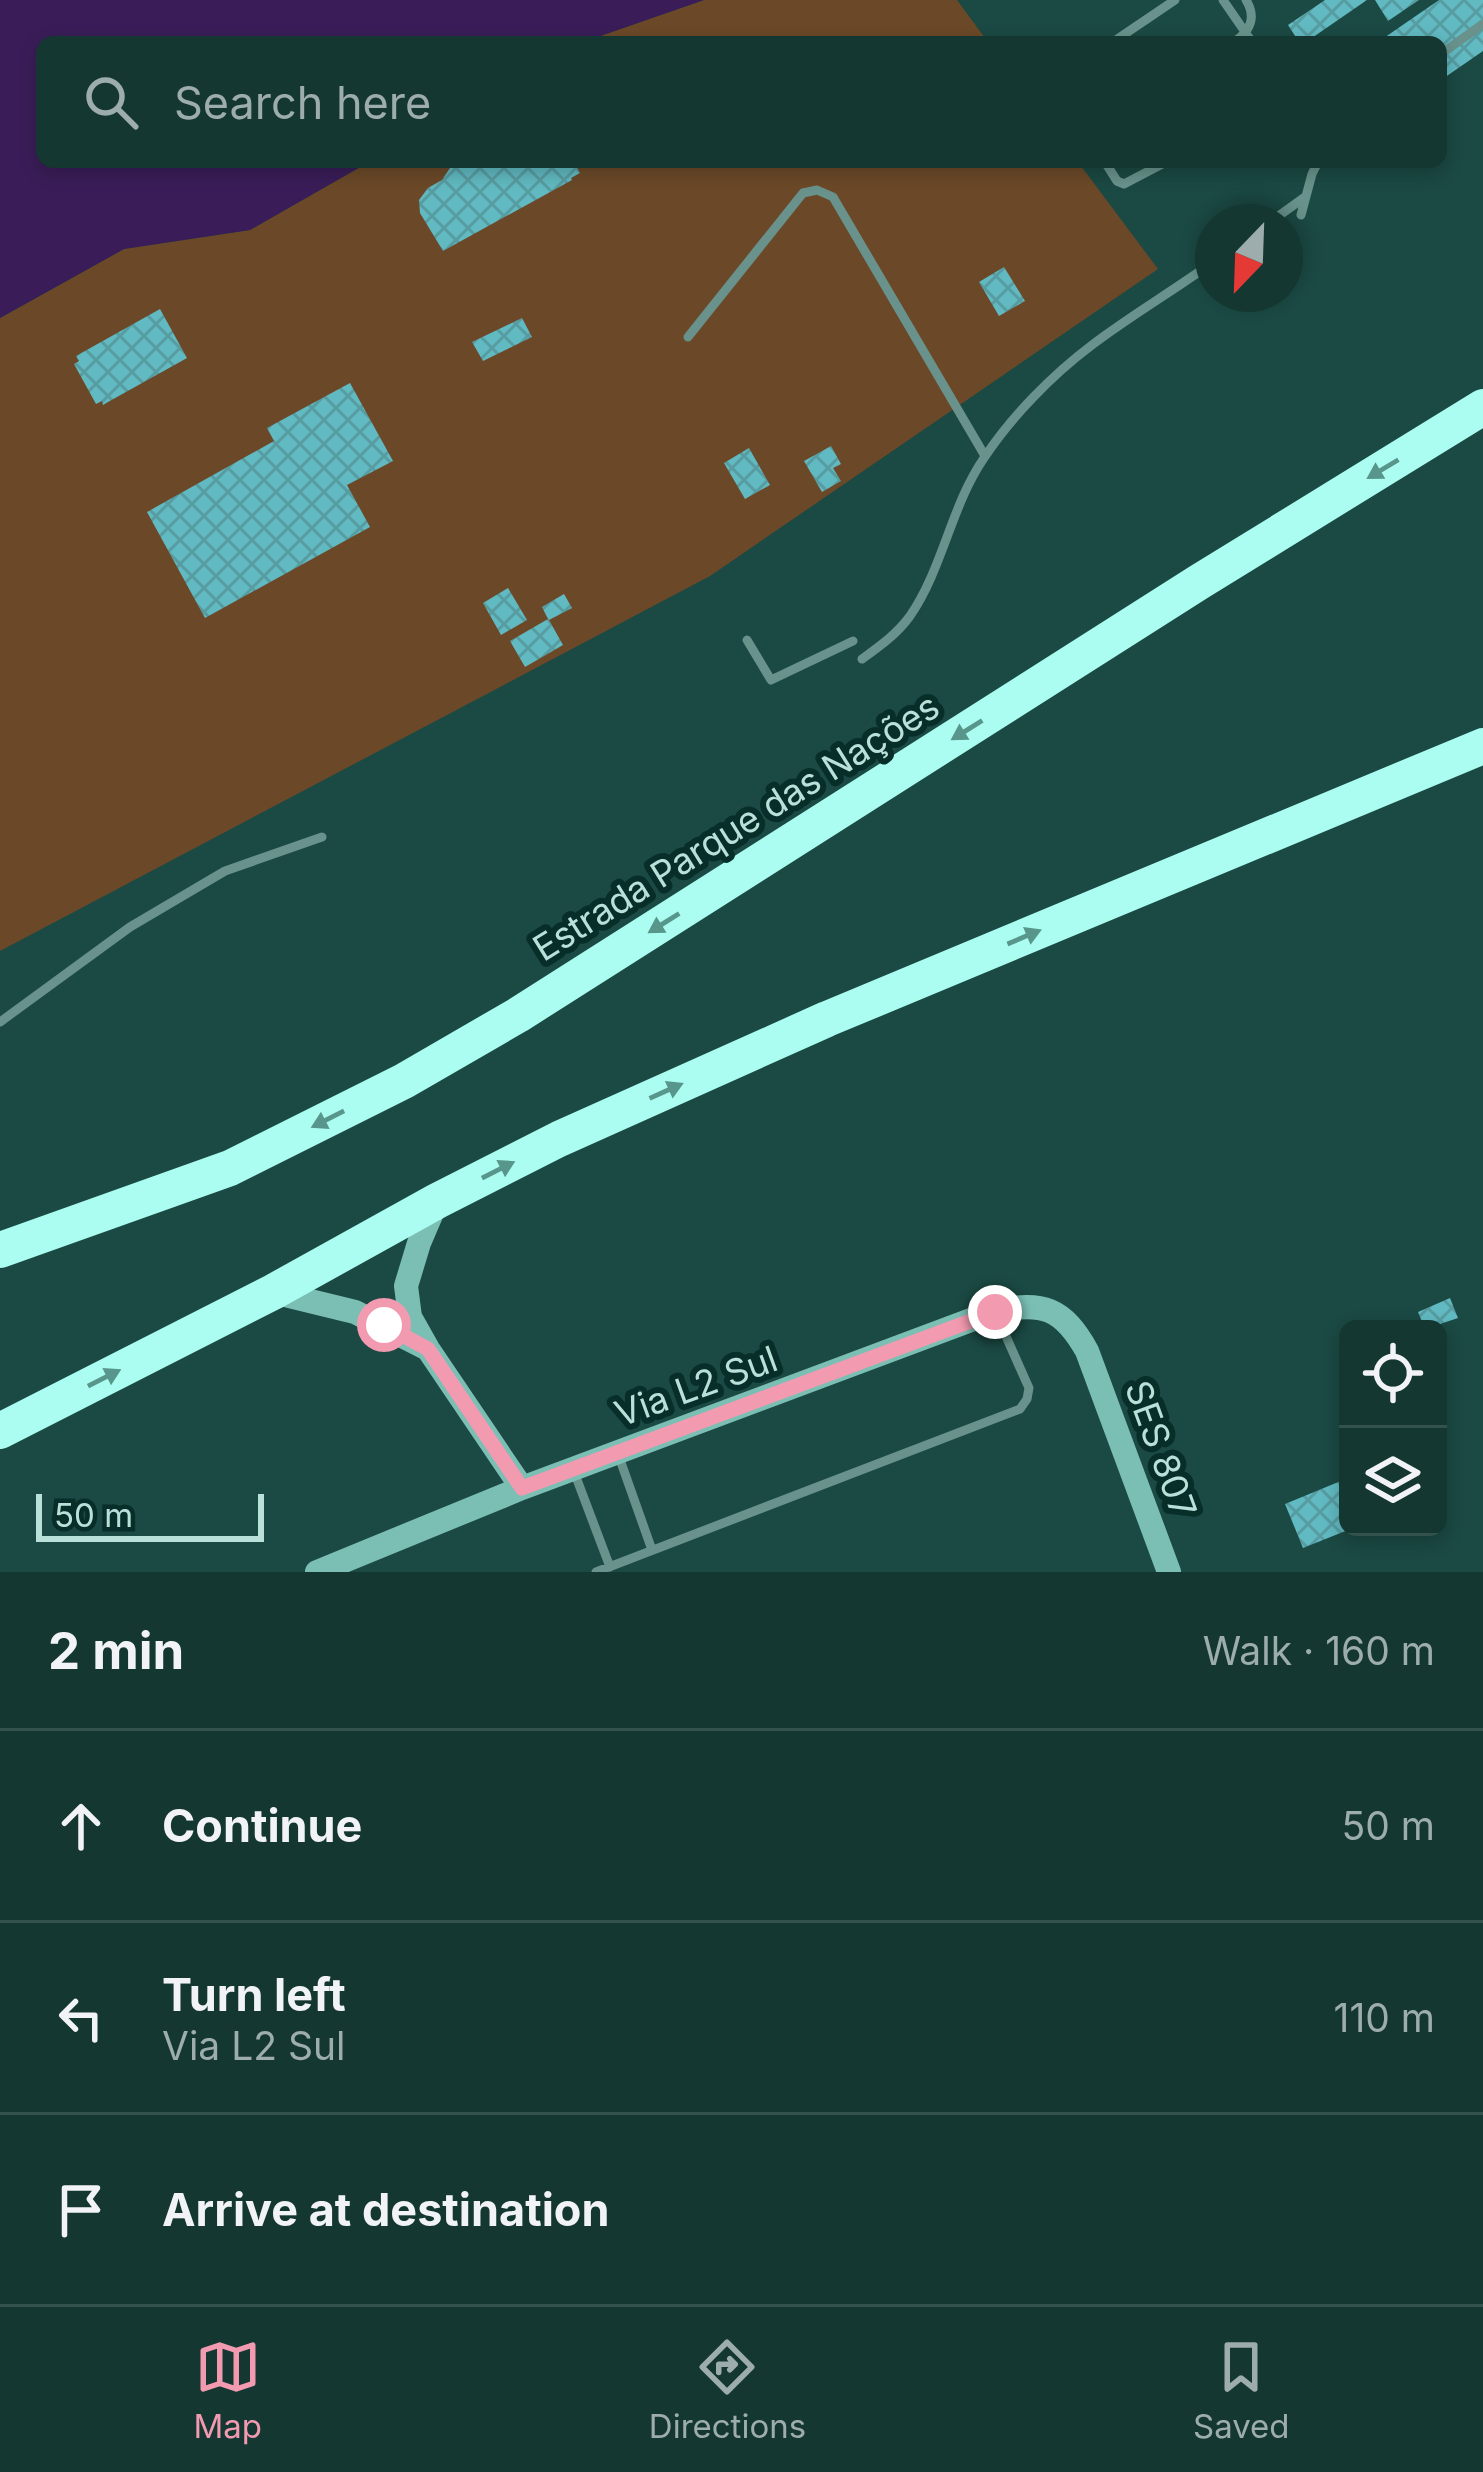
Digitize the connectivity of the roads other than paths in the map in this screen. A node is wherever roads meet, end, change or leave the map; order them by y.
1 (1175, 0) edge
2 (1222, 0) edge
3 (1246, 0) edge
4 (1483, 24) edge
5 (1122, 36) edge
6 (1248, 36) edge
7 (1249, 36) edge
8 (1447, 50) edge
9 (1109, 168) edge
10 (1155, 168) edge
11 (1316, 168) edge
12 (1305, 197) junction
13 (1295, 204) edge
14 (1303, 206) edge
15 (1195, 274) edge
16 (688, 337) dead end
17 (1483, 407) edge
18 (1483, 421) edge
19 (1425, 443) junction
20 (985, 456) junction
21 (747, 640) dead end
22 (853, 641) dead end
23 (862, 659) dead end
24 (1483, 731) edge
25 (1483, 746) edge
26 (1401, 780) junction
27 (322, 837) dead end
28 (0, 1022) edge
29 (437, 1201) junction
30 (0, 1250) edge
31 (273, 1292) junction
32 (995, 1312) junction
33 (428, 1349) junction
34 (1087, 1352) joint
35 (0, 1431) edge
36 (618, 1454) junction
37 (573, 1469) junction
38 (522, 1488) junction
39 (652, 1550) junction
40 (610, 1567) junction
41 (317, 1572) edge
42 (596, 1572) edge
43 (1168, 1572) edge

1 - 5 lane
2 - 6 lane
3 - 7 lane
4 - 8 lane
9 - 10 lane
11 - 12 lane
12 - 13 lane
12 - 14 lane
15 - 20 lane
16 - 20 lane
17 - 19 highway, Estrada Parque das Nações
18 - 19 highway
19 -> 30 highway, Estrada Parque das Nações
20 - 23 lane
21 - 22 lane
24 - 26 highway
25 - 26 highway
29 -> 26 highway
27 - 28 lane
29 - 31 highway
29 - 33 street
31 - 33 street
35 -> 31 highway
32 - 34 street, Via L2 Sul
32 - 36 street, Via L2 Sul
32 - 39 lane
33 - 38 street
34 - 43 street, SES 807
36 - 37 street, Via L2 Sul
36 - 39 lane
37 - 38 street, Via L2 Sul
37 - 40 lane
38 - 41 street, Via L2 Sul
39 - 40 lane
40 - 42 lane

